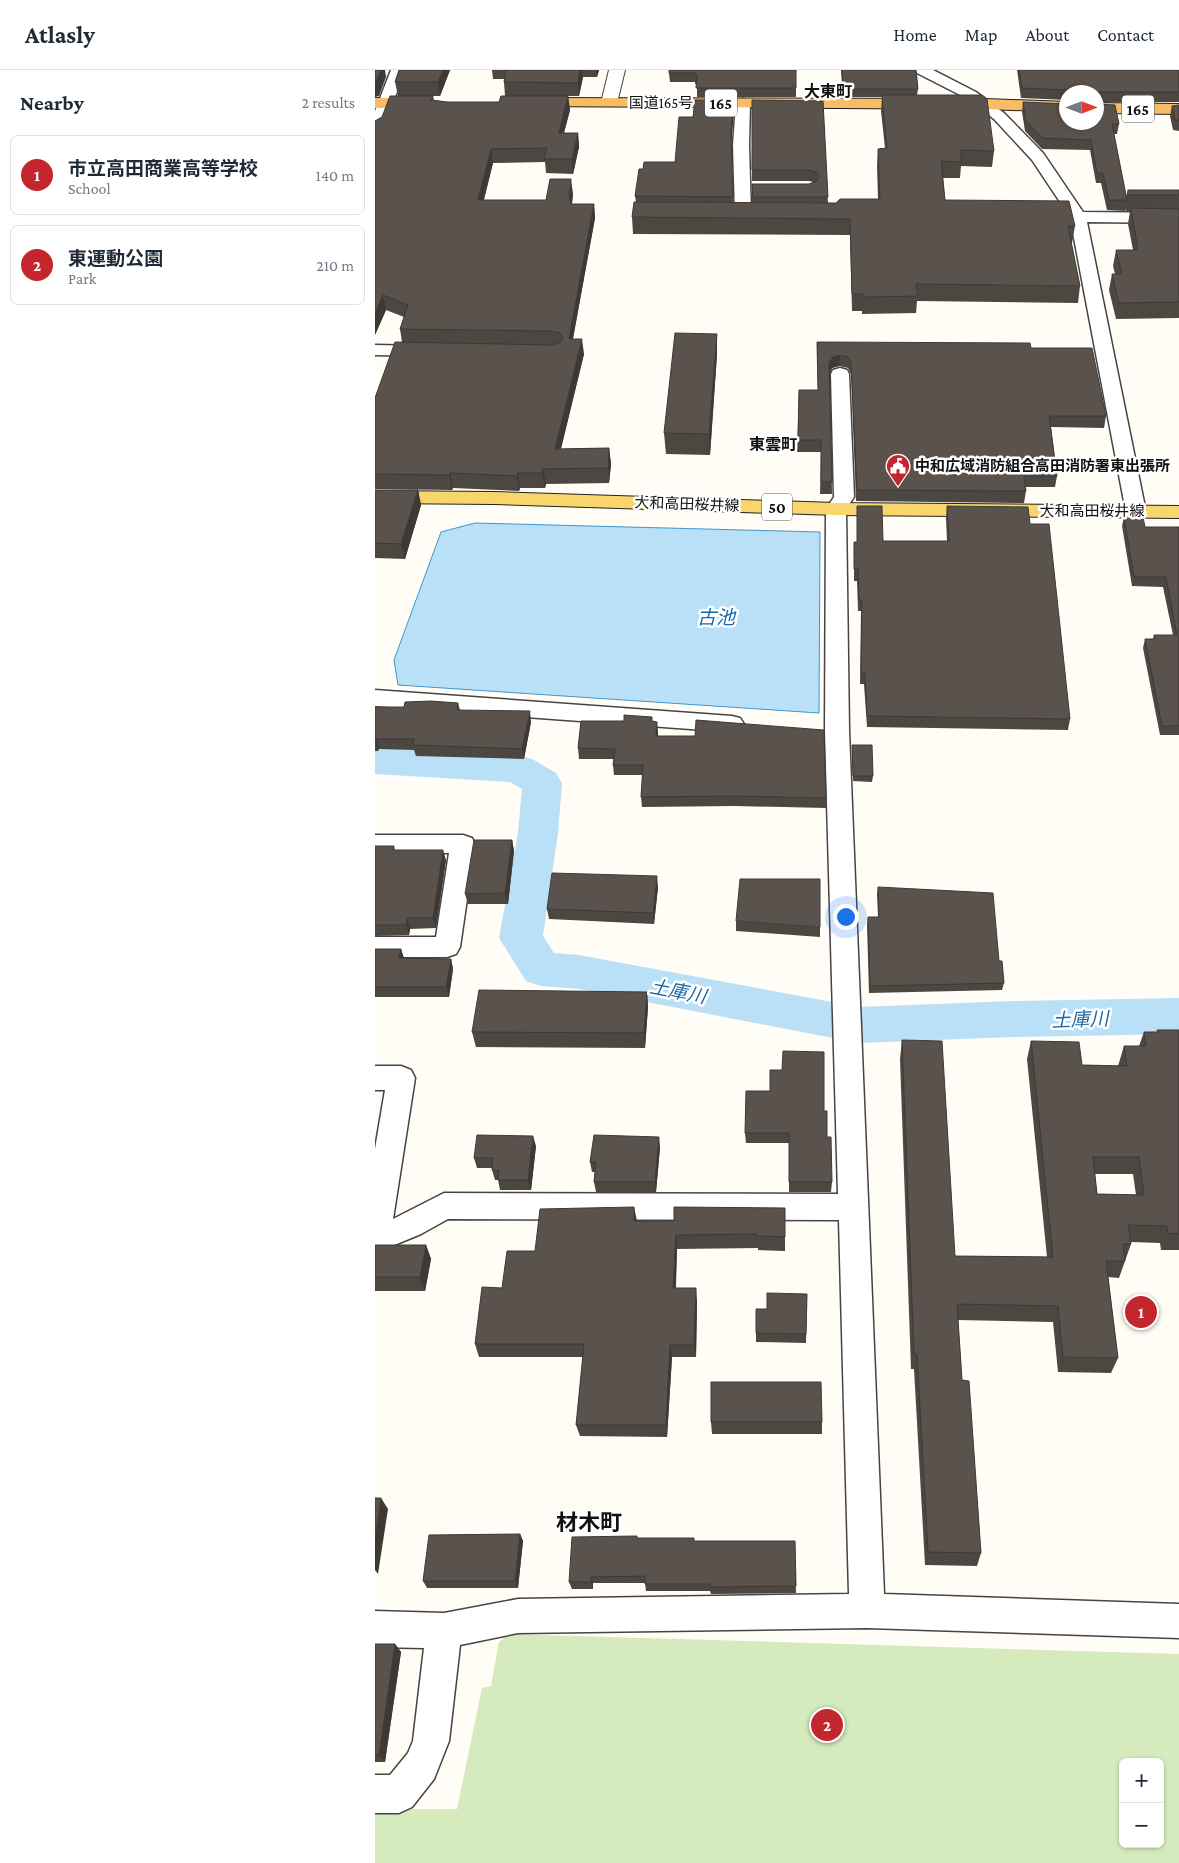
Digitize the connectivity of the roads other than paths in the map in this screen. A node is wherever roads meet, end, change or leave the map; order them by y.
1 (617, 70) edge
2 (922, 70) edge
3 (383, 71) edge
4 (398, 71) edge
5 (380, 103) edge
6 (444, 103) edge
7 (512, 103) edge
8 (609, 103) junction
9 (743, 103) junction
10 (986, 104) junction
11 (1059, 107) edge
12 (1104, 108) edge
13 (1179, 110) edge
14 (375, 130) edge
15 (742, 188) junction
16 (761, 188) edge
17 (725, 214) edge
18 (743, 214) junction
19 (763, 214) edge
20 (1078, 217) junction
21 (1179, 218) edge
22 (375, 350) edge
23 (445, 351) edge
24 (841, 374) dead end
25 (375, 497) edge
26 (836, 509) junction
27 (1136, 512) junction
28 (1179, 512) edge
29 (375, 698) edge
30 (748, 725) edge
31 (375, 844) edge
32 (375, 947) edge
33 (375, 1078) edge
34 (852, 1207) junction
35 (375, 1238) edge
36 (867, 1611) junction
37 (1179, 1621) edge
38 (375, 1629) edge
39 (444, 1631) junction
40 (375, 1794) edge

1 - 8 street
2 - 10 street
3 - 4 street
4 - 5 street
5 - 6 highway
5 - 14 street
7 - 8 highway, 国道165号 / 165
8 - 9 highway, 国道165号 / 165
9 - 10 highway, 国道165号 / 165
9 - 15 street
10 - 11 highway, 国道165号 / 165
10 - 20 street
12 - 13 highway, 165
15 - 16 street
15 - 18 street
17 - 18 street
18 - 19 street
20 - 21 street
20 - 27 street
22 - 23 street
24 - 26 street
25 - 26 main road, 大和高田桜井線 / 50
26 - 27 main road, 大和高田桜井線 / 50
26 - 34 street
27 - 28 main road, 大和高田桜井線 / 50
29 - 30 street
31 - 32 street
33 - 35 street
34 - 35 street
34 - 36 street
36 - 37 street
36 - 39 street
38 - 39 street
39 - 40 street

